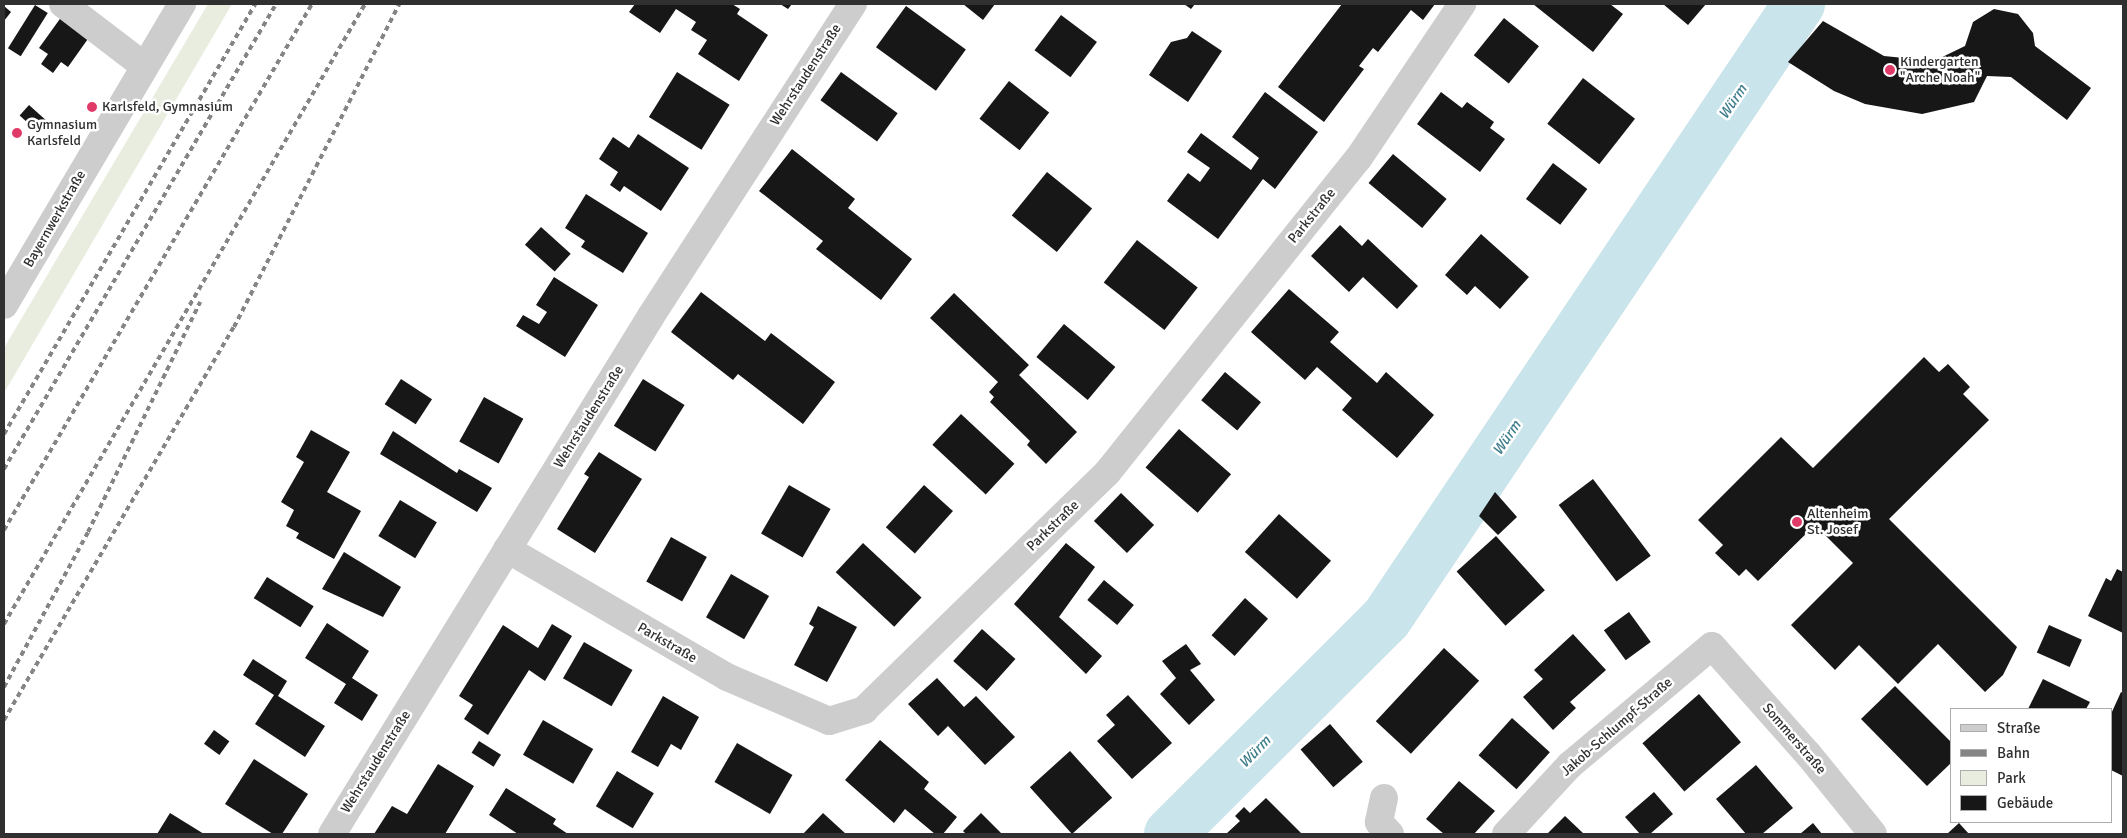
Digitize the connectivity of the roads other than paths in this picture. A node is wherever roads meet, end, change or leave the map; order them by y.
1 (63, 4) edge
2 (182, 4) edge
3 (852, 4) edge
4 (1462, 4) edge
5 (144, 66) junction
6 (4, 305) edge
7 (507, 550) junction
8 (1712, 646) joint
9 (1384, 798) dead end
10 (332, 834) edge
11 (1390, 834) edge
12 (1506, 834) edge
13 (1873, 834) edge

1 - 5 street
2 - 5 street, Bayernwerkstraße
3 - 7 street, Wehrstaudenstraße
4 - 7 street, Parkstraße
5 - 6 street, Bayernwerkstraße
7 - 10 street, Wehrstaudenstraße
8 - 12 street, Jakob-Schlumpf-Straße
8 - 13 street, Sommerstraße
9 - 11 street

